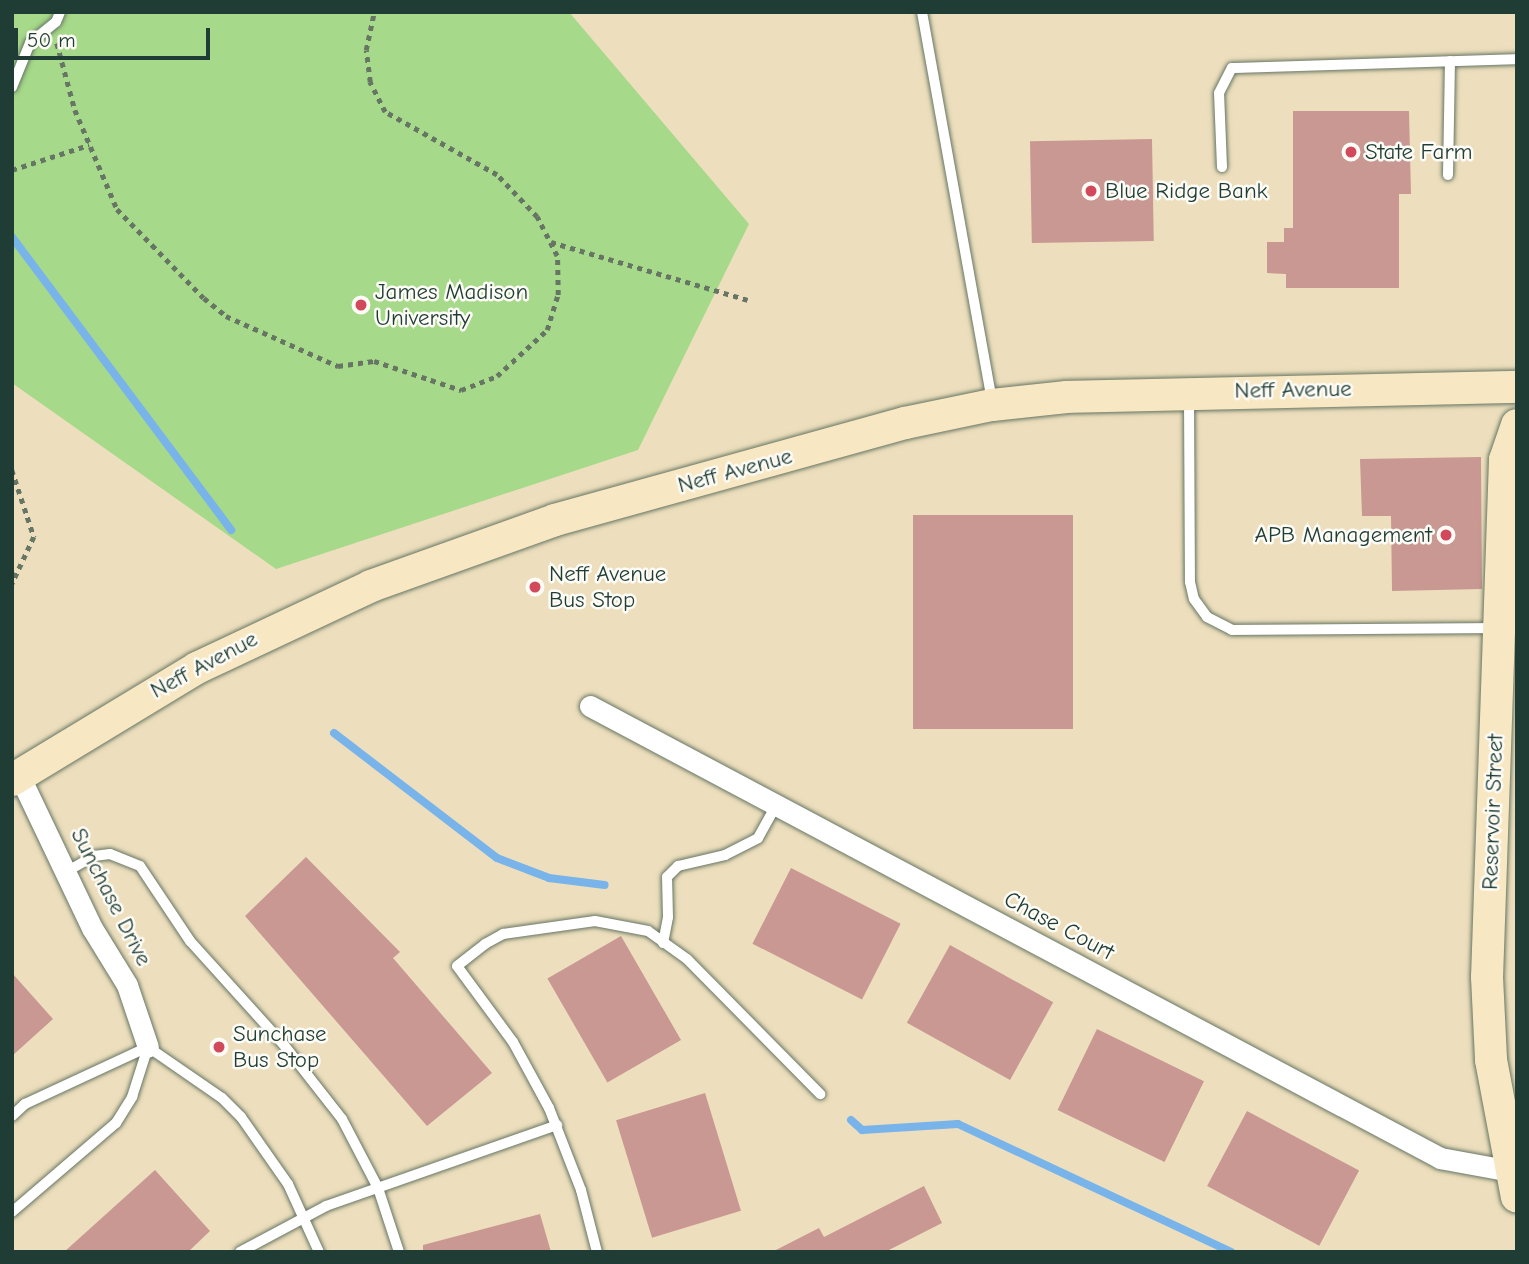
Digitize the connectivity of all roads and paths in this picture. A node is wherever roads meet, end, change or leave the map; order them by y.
1 (61, 12) edge
2 (374, 12) edge
3 (922, 12) edge
4 (52, 25) junction
5 (1517, 59) edge
6 (1450, 61) junction
7 (12, 87) edge
8 (89, 145) junction
9 (1222, 167) dead end
10 (12, 170) edge
11 (1448, 175) dead end
12 (550, 242) junction
13 (748, 300) dead end
14 (1517, 387) edge
15 (1189, 392) junction
16 (992, 405) junction
17 (1517, 425) edge
18 (12, 470) edge
19 (12, 584) edge
20 (1500, 628) junction
21 (590, 706) dead end
22 (15, 778) edge
23 (776, 805) junction
24 (66, 872) junction
25 (663, 943) junction
26 (148, 1046) junction
27 (820, 1094) dead end
28 (12, 1116) edge
29 (557, 1125) junction
30 (1514, 1184) edge
31 (378, 1188) junction
32 (12, 1212) edge
33 (304, 1216) junction
34 (240, 1252) edge
35 (319, 1252) edge
36 (399, 1252) edge
37 (597, 1252) edge

1 - 4 lane
2 - 12 path
3 - 16 lane
4 - 7 lane
4 - 8 path
5 - 6 lane
6 - 9 lane
6 - 11 lane
8 - 10 path
8 - 12 path
12 - 13 path
14 - 15 main road, Neff Avenue
15 - 16 main road, Neff Avenue
15 - 20 lane
16 - 22 main road, Neff Avenue
17 - 20 main road, Reservoir Street
18 - 19 path
20 - 30 main road, Reservoir Street
21 - 23 street, Chase Court
22 - 24 street, Sunchase Drive
23 - 25 lane
23 - 30 street, Chase Court
24 - 26 street, Sunchase Drive
24 - 31 lane
25 - 27 lane
25 - 29 lane
26 - 28 lane
26 - 32 lane
26 - 33 lane
29 - 31 lane
29 - 37 lane
31 - 33 lane
31 - 36 lane
33 - 34 lane
33 - 35 lane

